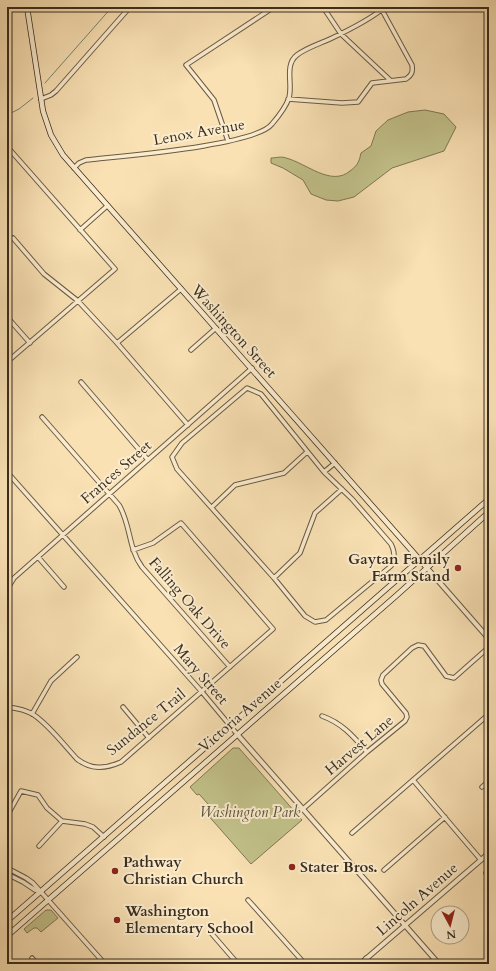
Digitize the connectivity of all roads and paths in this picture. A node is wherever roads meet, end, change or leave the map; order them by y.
1 (27, 7) edge
2 (130, 7) edge
3 (274, 7) edge
4 (323, 7) edge
5 (383, 8) edge
6 (341, 34) junction
7 (390, 80) junction
8 (41, 99) junction
9 (288, 99) junction
10 (228, 141) junction
11 (9, 150) edge
12 (74, 168) junction
13 (107, 206) junction
14 (80, 230) junction
15 (13, 238) dead end
16 (181, 289) junction
17 (78, 301) junction
18 (7, 317) edge
19 (216, 328) junction
20 (30, 343) junction
21 (117, 343) junction
22 (191, 350) dead end
23 (7, 362) edge
24 (252, 368) junction
25 (81, 382) dead end
26 (42, 417) dead end
27 (188, 425) junction
28 (307, 452) junction
29 (148, 460) junction
30 (334, 463) junction
31 (7, 472) edge
32 (324, 472) junction
33 (342, 489) junction
34 (110, 493) junction
35 (489, 499) edge
36 (212, 507) junction
37 (489, 512) edge
38 (62, 535) junction
39 (133, 550) junction
40 (38, 557) junction
41 (419, 560) junction
42 (427, 568) junction
43 (274, 578) junction
44 (64, 587) dead end
45 (7, 600) edge
46 (489, 639) edge
47 (489, 647) edge
48 (77, 657) dead end
49 (230, 667) junction
50 (202, 692) junction
51 (7, 707) edge
52 (123, 707) dead end
53 (32, 714) junction
54 (489, 715) edge
55 (322, 716) dead end
56 (230, 725) junction
57 (237, 734) junction
58 (149, 738) junction
59 (367, 752) junction
60 (413, 780) junction
61 (489, 781) edge
62 (482, 787) dead end
63 (303, 809) junction
64 (7, 816) edge
65 (445, 817) junction
66 (62, 821) junction
67 (352, 833) dead end
68 (104, 837) junction
69 (39, 846) dead end
70 (489, 853) edge
71 (481, 860) junction
72 (7, 868) edge
73 (384, 870) dead end
74 (486, 873) dead end
75 (7, 874) edge
76 (489, 876) edge
77 (41, 892) junction
78 (48, 900) junction
79 (248, 900) dead end
80 (7, 921) edge
81 (406, 925) junction
82 (212, 934) dead end
83 (7, 936) edge
84 (32, 958) dead end
85 (366, 958) junction
86 (37, 964) edge
87 (105, 964) edge
88 (238, 964) edge
89 (305, 964) edge
90 (360, 964) edge
91 (371, 964) edge
92 (439, 964) edge

1 - 8 main road, Washington Street
2 - 8 street
3 - 10 street
4 - 6 street
5 - 6 street, Lenox Avenue
5 - 7 street
6 - 7 street
6 - 9 street, Lenox Avenue
7 - 9 street
8 - 12 main road, Washington Street
9 - 10 street, Lenox Avenue
10 - 12 street, Lenox Avenue
11 - 14 street
12 - 13 main road, Washington Street
13 - 14 street
13 - 16 main road, Washington Street
14 - 17 street
15 - 17 street
16 - 19 main road, Washington Street
16 - 21 street
17 - 20 street
17 - 21 street
18 - 20 street
19 - 22 street
19 - 24 main road, Washington Street
20 - 23 street
21 - 27 street
24 - 27 street, Frances Street
24 - 30 main road, Washington Street
25 - 29 street
26 - 34 street, Falling Oak Drive
27 - 29 street, Frances Street
28 - 32 street
28 - 36 street
28 - 36 street
29 - 34 street, Frances Street
30 - 32 street
30 - 41 main road, Washington Street
31 - 38 street, Mary Street
32 - 33 street
33 - 43 street
33 - 43 street
34 - 38 street, Frances Street
34 - 39 street, Falling Oak Drive
35 - 41 main road, Victoria Avenue
36 - 43 street
37 - 42 main road, Victoria Avenue
38 - 40 street, Frances Street
38 - 50 street, Mary Street
39 - 49 street, Falling Oak Drive
39 - 49 street, Sundance Trail
40 - 44 street
40 - 45 street, Frances Street
41 - 42 main road, Washington Street
41 - 56 main road, Victoria Avenue
42 - 46 street, Washington Street
42 - 57 main road, Victoria Avenue
47 - 59 street, Harvest Lane
48 - 53 street
49 - 50 street, Sundance Trail
50 - 56 street, Mary Street
50 - 58 street, Sundance Trail
51 - 53 street, Sundance Trail
52 - 58 street
53 - 58 street, Sundance Trail
54 - 60 street
55 - 59 street
56 - 57 street, Mary Street
56 - 68 main road, Victoria Avenue
57 - 63 street, Mary Street
57 - 78 main road, Victoria Avenue
59 - 63 street, Harvest Lane
60 - 65 street
60 - 67 street
61 - 62 street
63 - 81 street, Mary Street
64 - 66 street
65 - 71 street
65 - 73 street
66 - 68 street
66 - 69 street
68 - 77 main road, Victoria Avenue
70 - 71 street, Lincoln Avenue
71 - 81 street, Lincoln Avenue
72 - 77 street
74 - 76 street
75 - 77 street
77 - 78 street
77 - 80 main road, Victoria Avenue
78 - 83 main road, Victoria Avenue
78 - 87 street
79 - 89 street
81 - 85 street, Lincoln Avenue
81 - 92 street, Mary Street
82 - 88 street
84 - 86 street
85 - 90 street, Lincoln Avenue
85 - 91 street

